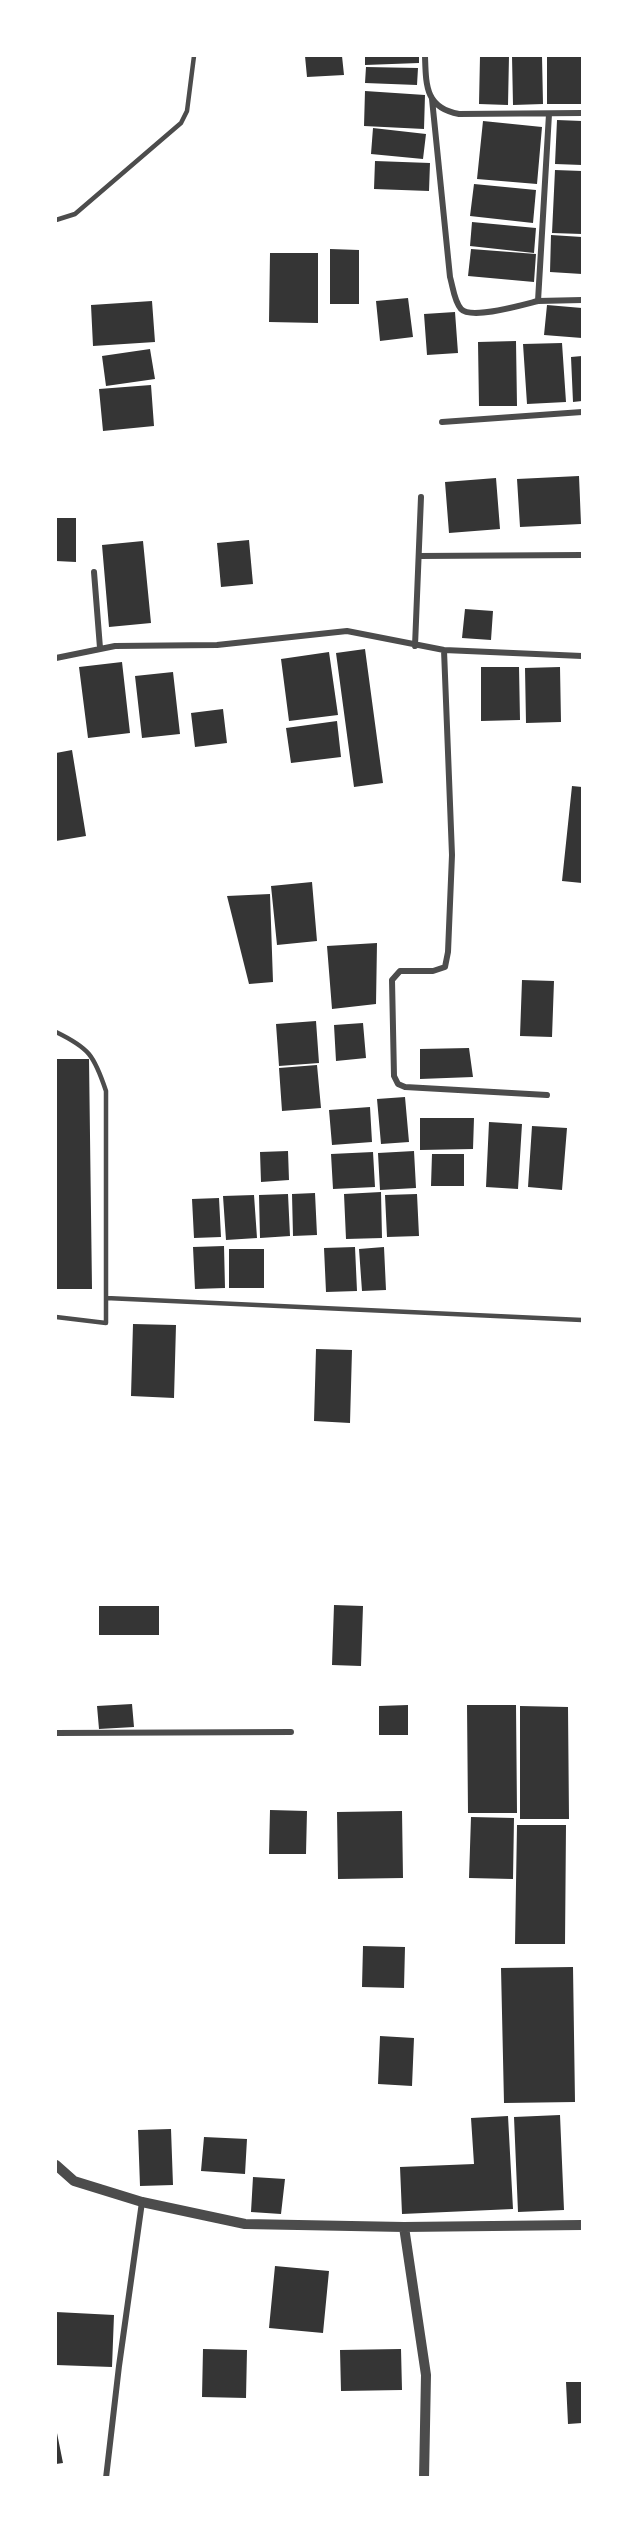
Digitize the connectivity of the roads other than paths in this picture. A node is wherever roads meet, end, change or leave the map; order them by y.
1 (194, 56) edge
2 (425, 56) edge
3 (432, 99) junction
4 (582, 113) edge
5 (549, 114) junction
6 (56, 220) edge
7 (582, 300) edge
8 (538, 301) junction
9 (582, 412) edge
10 (442, 422) dead end
11 (421, 497) dead end
12 (582, 555) edge
13 (419, 556) junction
14 (94, 572) dead end
15 (415, 646) junction
16 (100, 648) junction
17 (444, 650) junction
18 (582, 656) edge
19 (56, 658) edge
20 (56, 1032) edge
21 (546, 1095) dead end
22 (106, 1298) junction
23 (56, 1317) edge
24 (582, 1320) edge
25 (291, 1732) dead end
26 (56, 1733) edge
27 (56, 2165) edge
28 (142, 2202) junction
29 (582, 2225) edge
30 (404, 2228) junction
31 (106, 2478) edge
32 (424, 2478) edge

1 - 6 lane
2 - 3 street
3 - 5 street
3 - 8 street
4 - 5 street
5 - 8 street
7 - 8 street
9 - 10 street
11 - 13 street
12 - 13 street
13 - 15 street
14 - 16 street
15 - 16 street
15 - 17 street
16 - 19 street
17 - 18 street
17 - 21 street
20 - 22 lane
22 - 23 lane
22 - 24 lane
25 - 26 street
27 - 28 street
28 - 30 street
28 - 31 street
29 - 30 street
30 - 32 street

